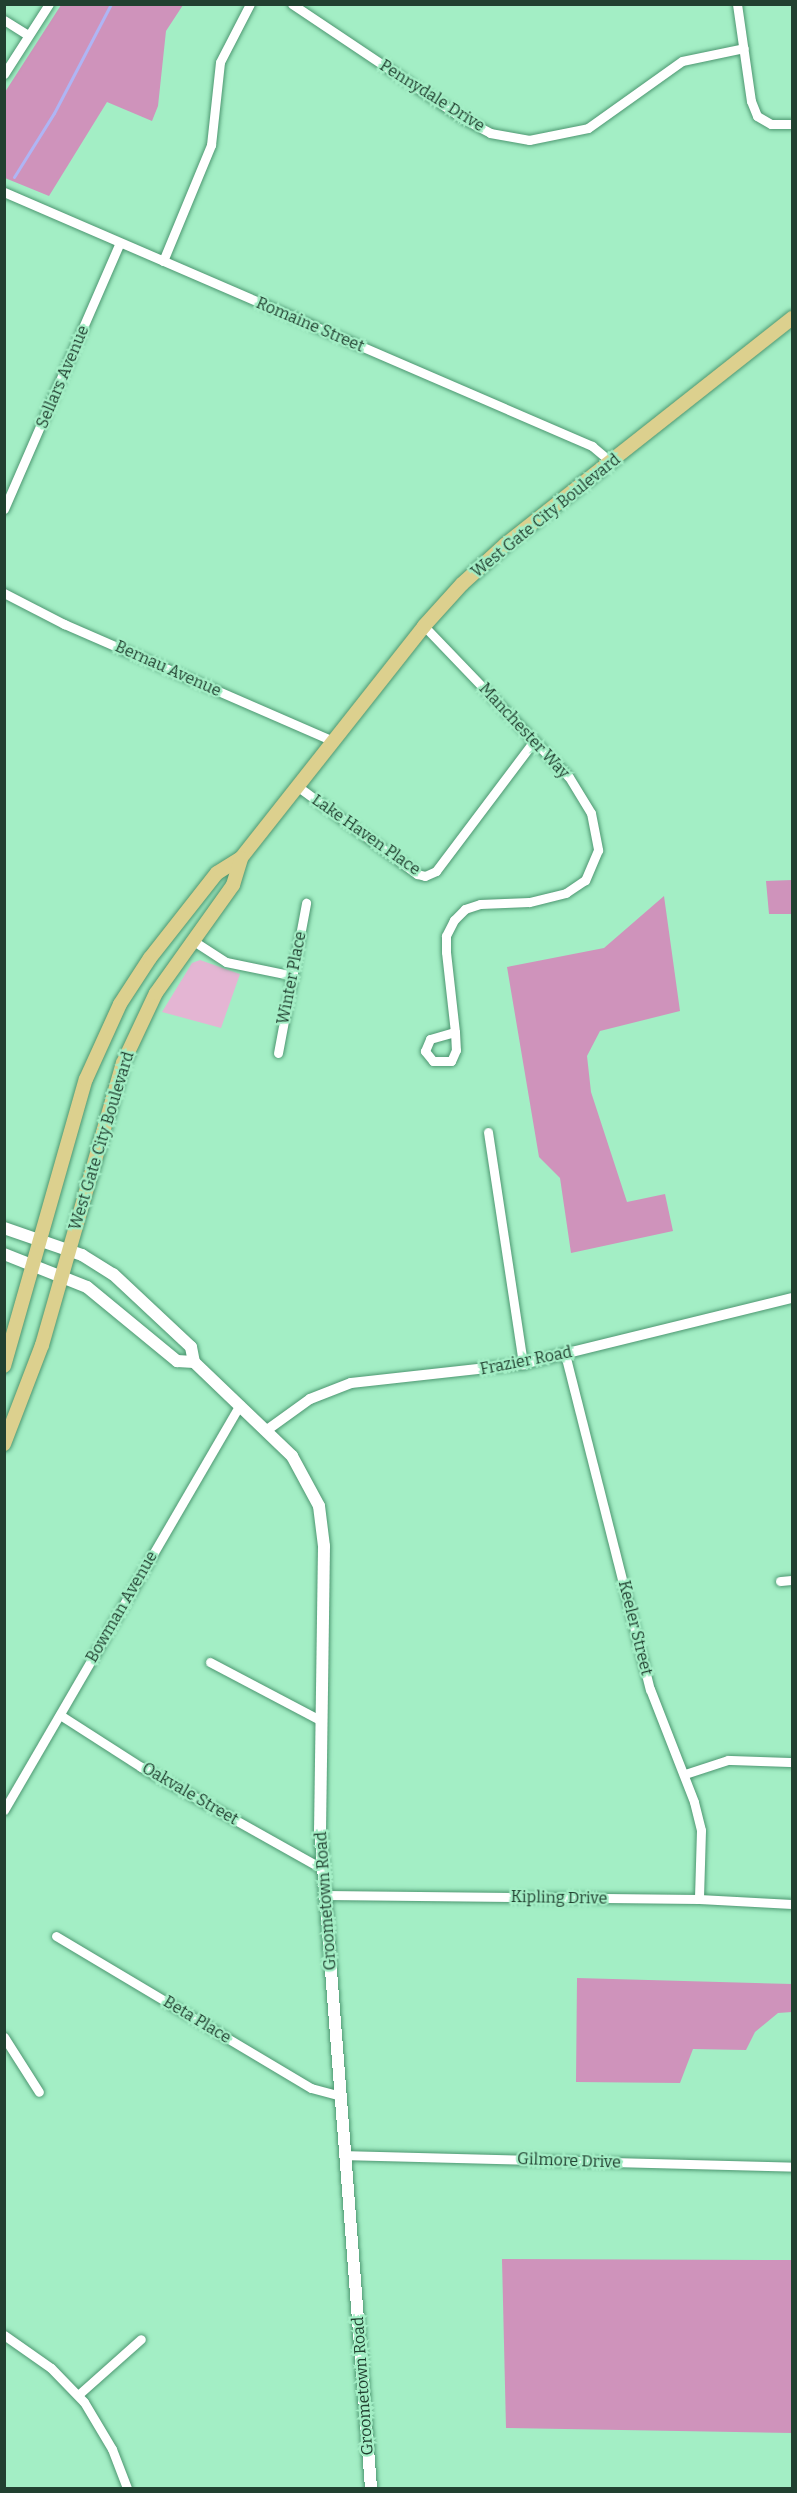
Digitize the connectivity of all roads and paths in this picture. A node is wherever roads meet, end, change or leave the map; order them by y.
1 (49, 4) edge
2 (250, 4) edge
3 (292, 4) edge
4 (737, 4) edge
5 (4, 20) edge
6 (28, 35) junction
7 (744, 48) junction
8 (4, 74) edge
9 (792, 124) edge
10 (4, 192) edge
11 (119, 244) junction
12 (163, 261) junction
13 (792, 318) edge
14 (612, 463) junction
15 (4, 509) edge
16 (4, 593) edge
17 (424, 626) junction
18 (333, 741) junction
19 (534, 741) junction
20 (297, 786) junction
21 (241, 858) junction
22 (306, 903) dead end
23 (192, 940) junction
24 (294, 976) junction
25 (455, 1032) dead end
26 (278, 1053) dead end
27 (489, 1132) dead end
28 (4, 1228) edge
29 (41, 1241) junction
30 (69, 1250) junction
31 (4, 1254) edge
32 (34, 1264) junction
33 (62, 1274) junction
34 (792, 1298) edge
35 (565, 1354) junction
36 (194, 1362) junction
37 (523, 1364) junction
38 (4, 1366) edge
39 (240, 1405) junction
40 (267, 1430) junction
41 (4, 1444) edge
42 (792, 1580) edge
43 (780, 1581) dead end
44 (210, 1662) dead end
45 (60, 1715) junction
46 (320, 1720) junction
47 (792, 1762) edge
48 (685, 1774) junction
49 (4, 1810) edge
50 (323, 1869) junction
51 (325, 1895) junction
52 (699, 1899) junction
53 (792, 1904) edge
54 (56, 1936) dead end
55 (4, 2037) edge
56 (39, 2092) dead end
57 (340, 2096) junction
58 (345, 2155) junction
59 (792, 2167) edge
60 (4, 2335) edge
61 (141, 2339) dead end
62 (78, 2395) junction
63 (127, 2488) edge
64 (371, 2488) edge

1 - 6 street
2 - 12 street
3 - 7 street, Pennydale Drive
4 - 7 street
5 - 6 street
6 - 8 street
7 - 9 street
10 - 11 street, Romaine Street
11 - 12 street, Romaine Street
11 - 15 street, Sellars Avenue
12 - 14 street, Romaine Street
13 - 14 main road, West Gate City Boulevard
14 - 17 main road, West Gate City Boulevard
16 - 18 street, Bernau Avenue
17 - 18 main road, West Gate City Boulevard
17 - 19 street, Manchester Way
18 - 20 main road, West Gate City Boulevard
19 - 20 street, Lake Haven Place
19 - 25 street, Manchester Way
20 - 21 main road, West Gate City Boulevard
21 - 23 main road, West Gate City Boulevard
21 - 29 main road, West Gate City Boulevard
22 - 24 street, Winter Place
23 - 24 street
23 - 30 main road, West Gate City Boulevard
24 - 26 street, Winter Place
27 - 37 street
28 - 29 main road, Groometown Road
29 - 30 main road, Groometown Road
29 - 32 main road, West Gate City Boulevard
30 - 33 main road, West Gate City Boulevard
30 - 36 main road, Groometown Road
31 - 32 main road, Groometown Road
32 - 33 main road, Groometown Road
32 - 38 main road, West Gate City Boulevard
33 - 36 main road, Groometown Road
33 - 41 main road, West Gate City Boulevard
34 - 35 street, Frazier Road
35 - 37 street, Frazier Road
35 - 48 street, Keeler Street
36 - 39 main road, Groometown Road
37 - 40 street, Frazier Road
39 - 40 main road, Groometown Road
39 - 45 street, Bowman Avenue
40 - 46 main road, Groometown Road
42 - 43 street
44 - 46 street
45 - 49 street, Bowman Avenue
45 - 50 street, Oakvale Street
46 - 50 main road, Groometown Road
47 - 48 street
48 - 52 street, Keeler Street
50 - 51 main road, Groometown Road
51 - 52 street, Kipling Drive
51 - 57 main road, Groometown Road
52 - 53 street, Kipling Drive
54 - 57 street, Beta Place
55 - 56 street
57 - 58 main road, Groometown Road
58 - 59 street, Gilmore Drive
58 - 64 main road, Groometown Road
60 - 62 street
61 - 62 street
62 - 63 street

